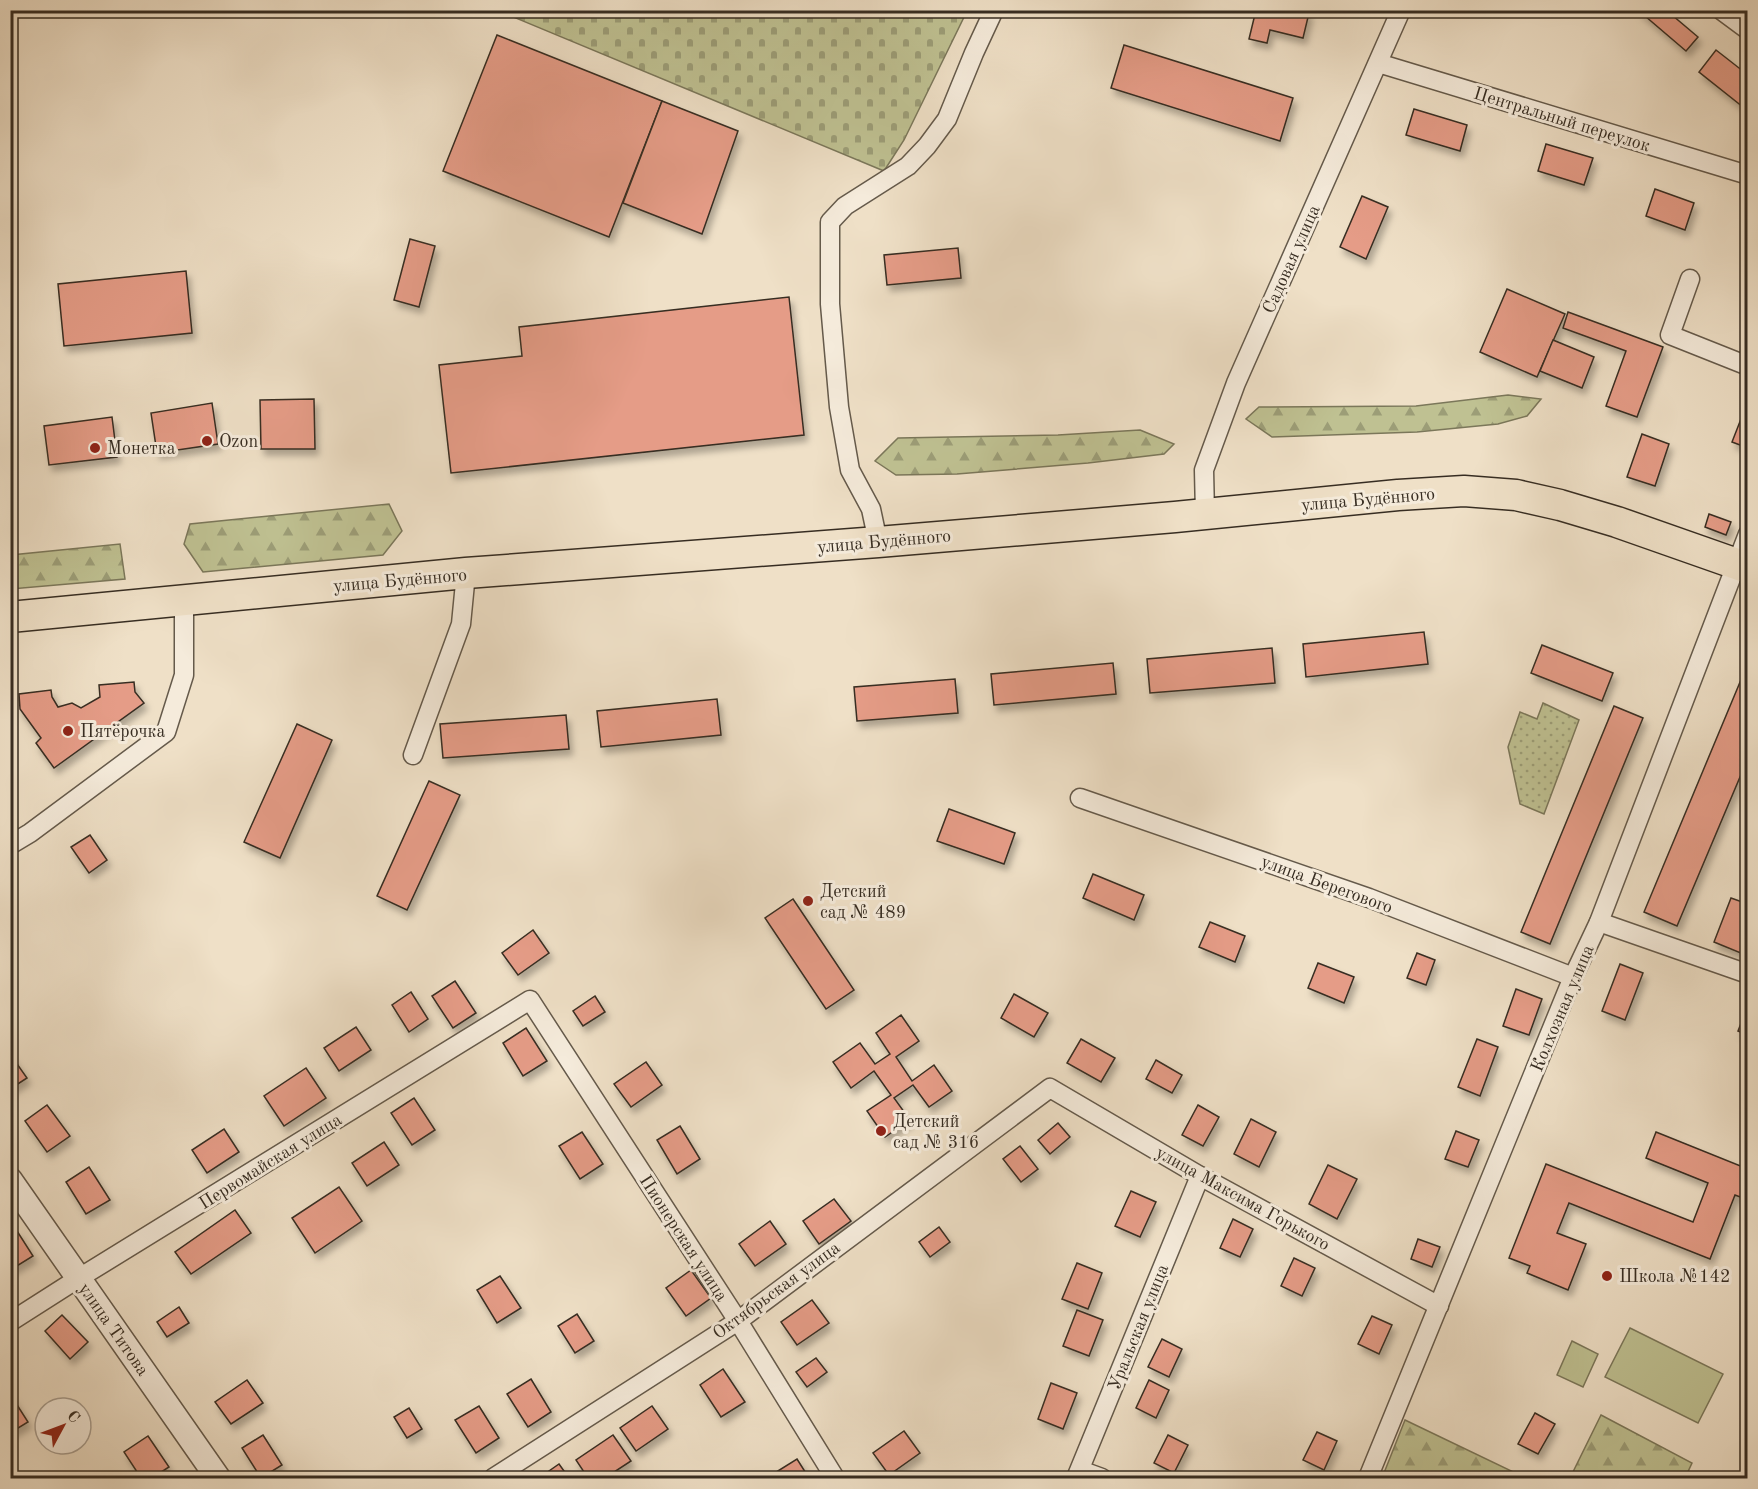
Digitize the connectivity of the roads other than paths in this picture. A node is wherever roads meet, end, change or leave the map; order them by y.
1 (994, 10) edge
2 (1401, 10) edge
3 (1721, 10) edge
4 (1748, 30) edge
5 (1378, 63) junction
6 (1748, 175) edge
7 (1690, 279) dead end
8 (1748, 366) edge
9 (1205, 514) junction
10 (1748, 534) edge
11 (878, 542) junction
12 (1742, 566) edge
13 (466, 573) junction
14 (184, 599) junction
15 (10, 617) edge
16 (413, 755) dead end
17 (1080, 798) dead end
18 (10, 845) edge
19 (1599, 922) junction
20 (1748, 974) edge
21 (1573, 977) junction
22 (530, 1000) joint
23 (1050, 1088) joint
24 (1200, 1176) junction
25 (10, 1180) edge
26 (78, 1278) junction
27 (1439, 1306) junction
28 (738, 1321) junction
29 (10, 1322) edge
30 (1078, 1474) edge
31 (218, 1479) edge
32 (493, 1479) edge
33 (835, 1479) edge
34 (1102, 1479) edge
35 (1368, 1479) edge

1 - 11 street
2 - 5 street, Садовая улица
3 - 4 street
5 - 6 street, Центральный переулок
5 - 9 street, Садовая улица
7 - 8 street
9 - 11 main road, улица Будённого
9 - 12 main road, улица Будённого
10 - 12 street, Колхозная улица
11 - 13 main road, улица Будённого
12 - 19 street, Колхозная улица
13 - 14 main road, улица Будённого
13 - 16 street
14 - 15 main road, улица Будённого
14 - 18 street
17 - 21 street, улица Берегового
19 - 20 street
19 - 21 street, Колхозная улица
21 - 27 street, Колхозная улица
22 - 26 street, Первомайская улица
22 - 28 street, Пионерская улица
23 - 24 street, улица Максима Горького
23 - 28 street, Октябрьская улица
24 - 27 street, улица Максима Горького
24 - 30 street, Уральская улица
25 - 26 street, улица Титова
26 - 29 street, Первомайская улица
26 - 31 street, улица Титова
27 - 35 street, Колхозная улица
28 - 32 street, Октябрьская улица
28 - 33 street, Пионерская улица
30 - 34 street

